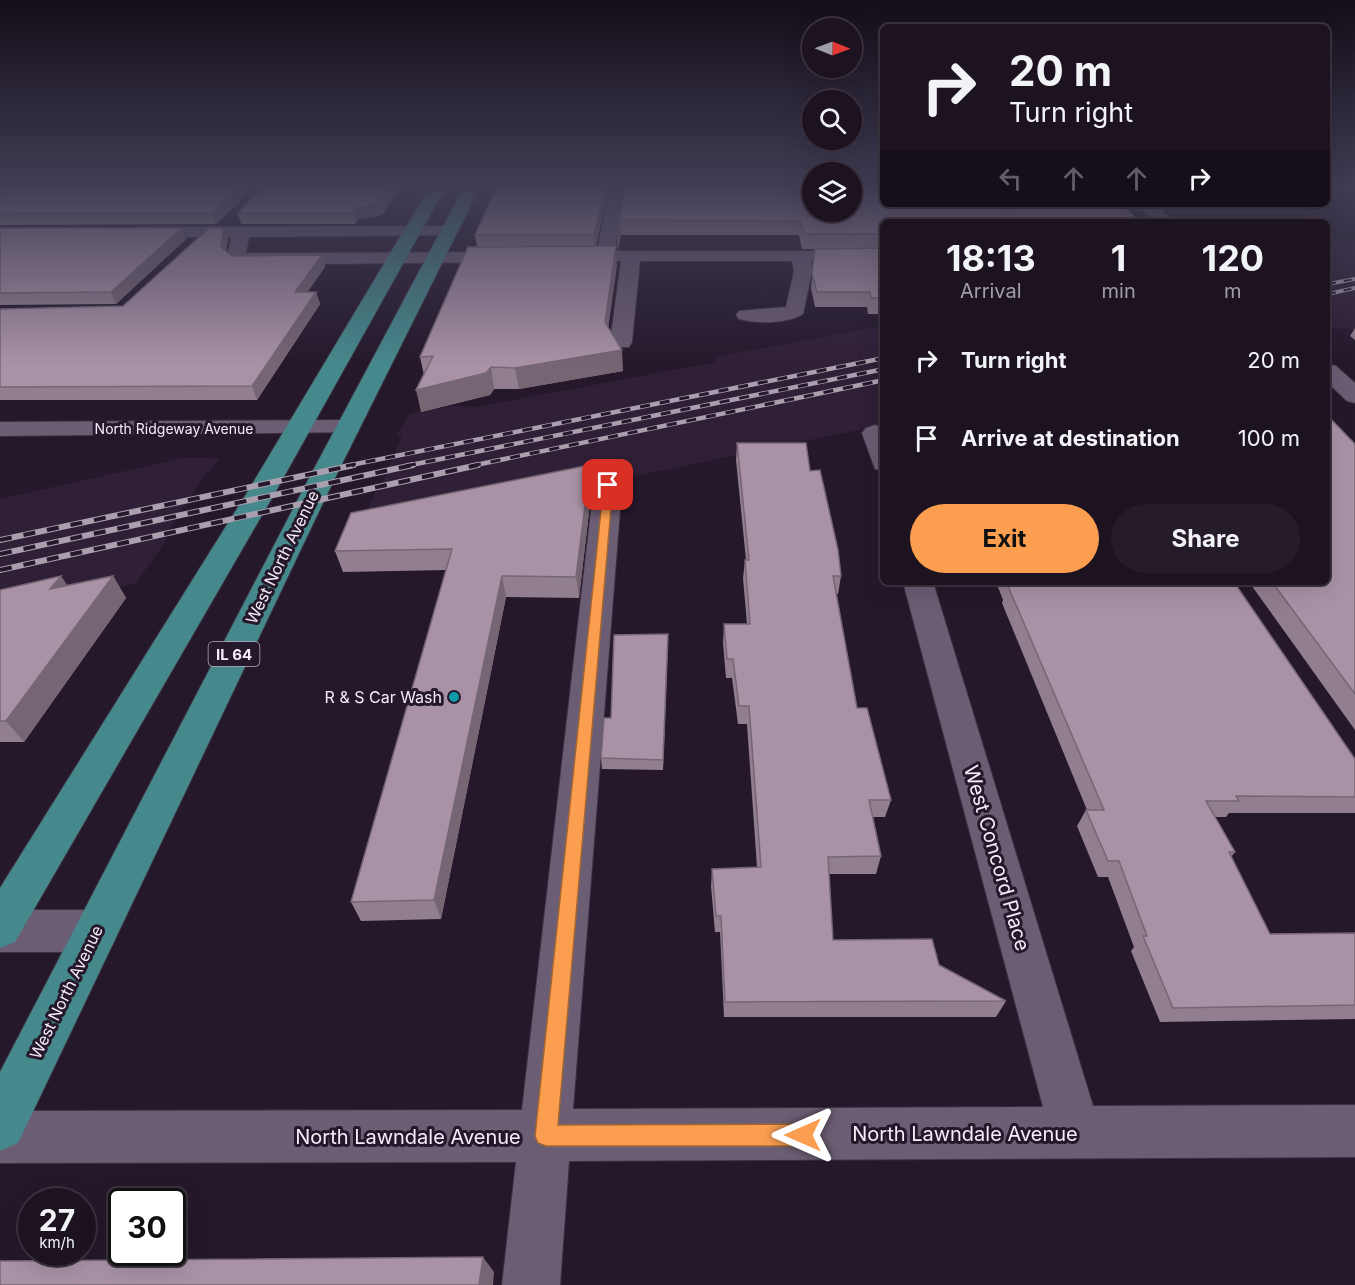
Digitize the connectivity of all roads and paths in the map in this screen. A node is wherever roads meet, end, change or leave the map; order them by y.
1 (195, 245) edge
2 (237, 245) edge
3 (405, 245) edge
4 (441, 245) edge
5 (443, 245) edge
6 (450, 245) edge
7 (607, 245) edge
8 (188, 250) edge
9 (549, 256) edge
10 (605, 256) junction
11 (630, 256) junction
12 (801, 256) junction
13 (880, 256) edge
14 (398, 257) junction
15 (527, 257) edge
16 (746, 315) dead end
17 (621, 342) dead end
18 (1330, 373) edge
19 (1355, 396) edge
20 (299, 427) junction
21 (348, 427) junction
22 (0, 429) edge
23 (875, 433) dead end
24 (880, 450) edge
25 (608, 485) dead end
26 (919, 585) edge
27 (0, 929) edge
28 (96, 931) junction
29 (0, 1125) edge
30 (1355, 1131) edge
31 (1076, 1134) junction
32 (546, 1136) junction
33 (0, 1137) edge
34 (531, 1285) edge

1 - 8 street
2 - 14 street
3 - 14 main road
4 - 14 street
5 - 21 main road, West North Avenue / IL 64
6 - 15 street
7 - 10 street
9 - 10 street
10 - 11 street
11 - 12 street
11 - 17 street
12 - 13 street
12 - 16 street
14 - 20 main road
18 - 19 street
20 - 21 street, North Ridgeway Avenue
20 - 22 street, North Ridgeway Avenue
20 - 27 main road
21 - 28 main road, West North Avenue / IL 64
23 - 24 street
25 - 32 street
26 - 31 street, West Concord Place
27 - 28 street
28 - 29 main road, West North Avenue / IL 64
30 - 31 street, North Lawndale Avenue
31 - 32 street, North Lawndale Avenue
32 - 33 street, North Lawndale Avenue
32 - 34 street

